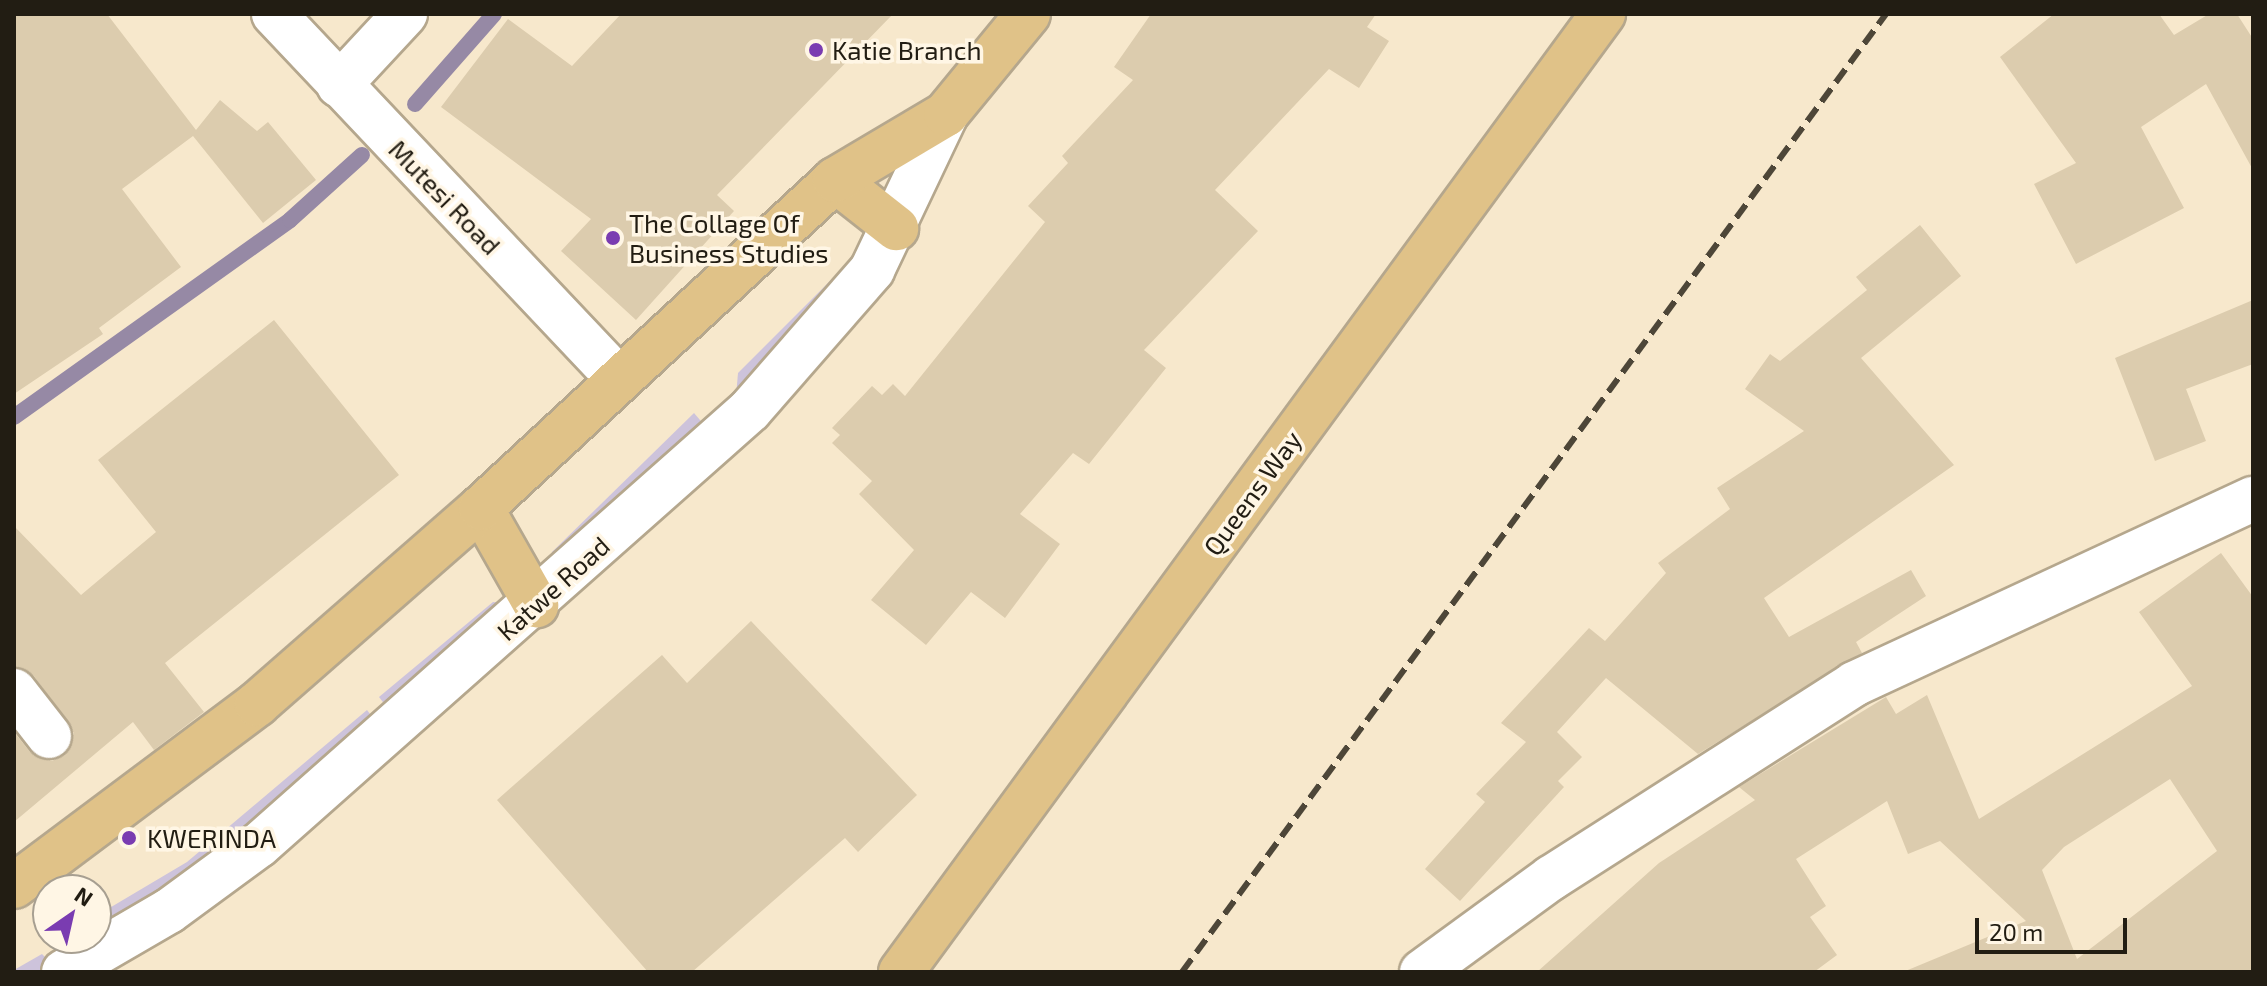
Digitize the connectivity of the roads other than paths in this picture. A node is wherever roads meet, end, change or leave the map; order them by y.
1 (274, 14) edge
2 (405, 14) edge
3 (1028, 14) edge
4 (1603, 14) edge
5 (339, 85) junction
6 (946, 114) junction
7 (835, 180) junction
8 (896, 228) junction
9 (618, 378) junction
10 (2253, 499) edge
11 (481, 508) junction
12 (536, 605) junction
13 (14, 691) edge
14 (49, 736) dead end
15 (14, 886) edge
16 (64, 972) edge
17 (901, 972) edge
18 (1422, 972) edge

1 - 5 street, Mutesi Road
2 - 5 street
3 - 6 highway, Katwe Road
4 - 17 highway, Queens Way
5 - 9 street, Mutesi Road
6 - 7 highway, Katwe Road
6 - 8 street, Katwe Road
7 - 8 highway
7 - 9 highway, Katwe Road
8 - 12 street, Katwe Road
9 - 11 highway, Katwe Road
10 - 18 street
11 - 12 highway
11 - 15 highway, Katwe Road
12 - 16 street, Katwe Road
13 - 14 street

